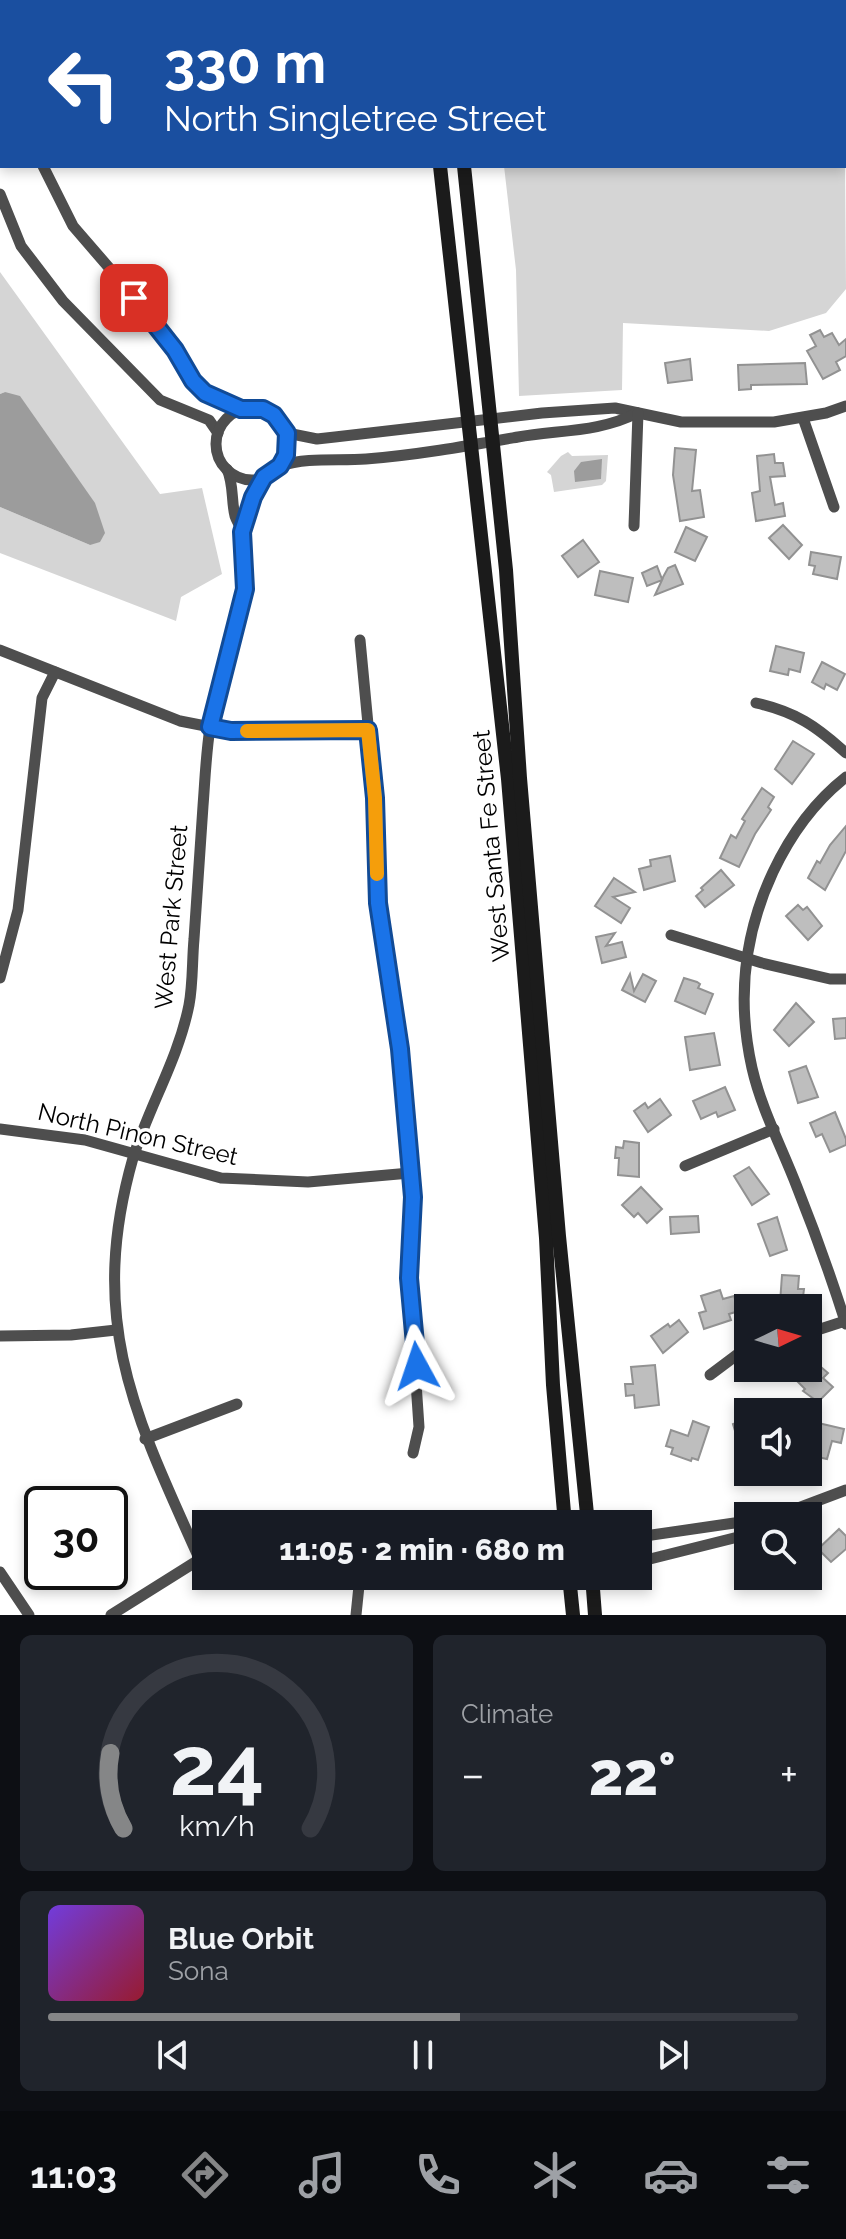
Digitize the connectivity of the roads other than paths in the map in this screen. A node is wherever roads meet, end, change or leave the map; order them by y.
1 (44, 168) edge
2 (440, 168) edge
3 (464, 168) edge
4 (0, 194) edge
5 (846, 406) edge
6 (241, 409) junction
7 (638, 413) junction
8 (491, 418) junction
9 (803, 418) junction
10 (467, 421) junction
11 (218, 433) junction
12 (287, 433) junction
13 (493, 444) junction
14 (470, 447) junction
15 (280, 466) junction
16 (227, 469) junction
17 (264, 477) junction
18 (834, 507) dead end
19 (634, 526) dead end
20 (242, 532) junction
21 (360, 640) dead end
22 (0, 650) edge
23 (55, 672) junction
24 (756, 703) dead end
25 (210, 727) junction
26 (368, 730) junction
27 (846, 753) edge
28 (846, 777) edge
29 (671, 935) dead end
30 (747, 959) junction
31 (0, 978) edge
32 (846, 979) edge
33 (0, 1129) edge
34 (774, 1129) junction
35 (134, 1155) junction
36 (685, 1166) dead end
37 (410, 1173) junction
38 (846, 1322) edge
39 (822, 1329) edge
40 (116, 1330) junction
41 (0, 1336) edge
42 (734, 1357) edge
43 (710, 1375) dead end
44 (237, 1404) dead end
45 (145, 1439) junction
46 (413, 1453) dead end
47 (846, 1490) edge
48 (814, 1502) edge
49 (564, 1510) edge
50 (587, 1510) edge
51 (734, 1523) edge
52 (652, 1535) edge
53 (192, 1536) edge
54 (734, 1536) edge
55 (652, 1559) edge
56 (192, 1563) edge
57 (0, 1572) edge
58 (359, 1590) edge
59 (570, 1590) edge
60 (593, 1590) edge
61 (29, 1615) edge
62 (111, 1615) edge
63 (356, 1615) edge
64 (573, 1615) edge
65 (595, 1615) edge

1 - 6 street
2 - 10 street, West Santa Fe Street
3 - 8 street, West Santa Fe Street
4 - 11 street
5 - 9 street
6 - 11 street
6 - 12 street
7 - 8 street
7 - 9 street
7 - 13 street
7 - 19 street
8 - 10 street
8 - 13 street, West Santa Fe Street
9 - 18 street
10 - 12 street
10 - 14 street, West Santa Fe Street
11 - 16 street
12 - 15 street
13 - 14 street
13 - 50 street, West Santa Fe Street
14 - 15 street
14 - 49 street, West Santa Fe Street
15 - 17 street
16 - 17 street
16 - 20 street, West Park Street
17 - 20 street, West Park Street
20 - 25 street, West Park Street
21 - 26 street
22 - 23 street
23 - 25 street
23 - 31 street
24 - 27 street
25 - 26 street
25 - 35 street, West Park Street
26 - 37 street
28 - 30 street
29 - 30 street
30 - 32 street
30 - 34 street
33 - 35 street, North Pinon Street
34 - 36 street
34 - 38 street
35 - 37 street, North Pinon Street
35 - 40 street, West Park Street
37 - 46 street
38 - 39 street
40 - 41 street
40 - 45 street, West Park Street
42 - 43 street
44 - 45 street
45 - 53 street, West Park Street
47 - 48 street
51 - 52 street
54 - 55 street
56 - 62 street
57 - 61 street
58 - 63 street
59 - 64 street
60 - 65 street

